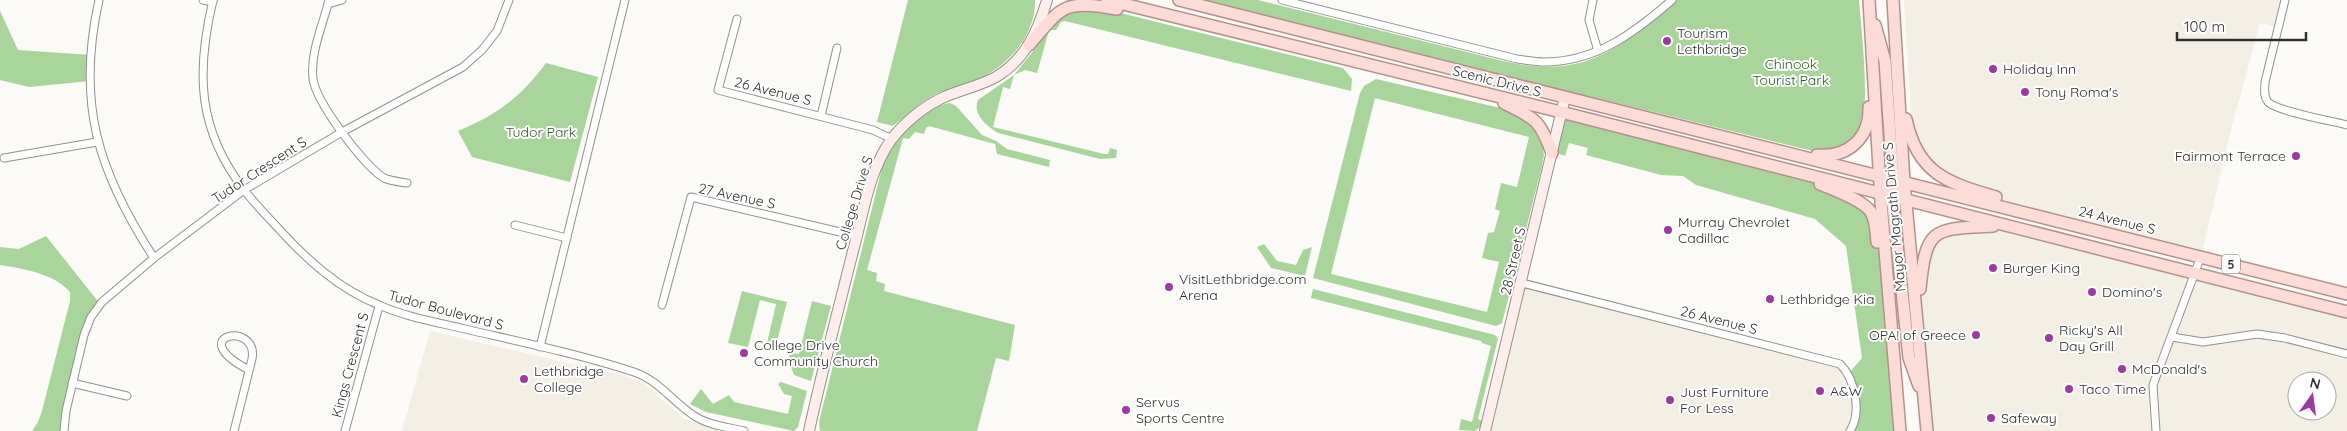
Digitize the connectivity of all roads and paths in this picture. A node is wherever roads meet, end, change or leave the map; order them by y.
1 (99, 0) edge
2 (203, 0) edge
3 (342, 0) edge
4 (509, 0) edge
5 (626, 0) edge
6 (1047, 0) edge
7 (1107, 0) edge
8 (1180, 0) edge
9 (1282, 0) edge
10 (1594, 0) edge
11 (1672, 0) edge
12 (1894, 0) edge
13 (2285, 0) edge
14 (213, 1) edge
15 (329, 2) edge
16 (1869, 3) edge
17 (737, 18) dead end
18 (1871, 26) junction
19 (1218, 29) junction
20 (1896, 31) junction
21 (1029, 45) junction
22 (837, 48) dead end
23 (1598, 51) junction
24 (1487, 94) junction
25 (1565, 96) junction
26 (1562, 112) junction
27 (821, 116) junction
28 (2347, 125) edge
29 (342, 132) junction
30 (892, 139) junction
31 (97, 142) junction
32 (1781, 150) junction
33 (1552, 153) junction
34 (1736, 157) junction
35 (4, 158) dead end
36 (1879, 175) junction
37 (1899, 180) junction
38 (407, 183) dead end
39 (244, 190) junction
40 (1886, 195) junction
41 (1907, 200) junction
42 (515, 225) dead end
43 (2004, 225) junction
44 (2114, 235) junction
45 (857, 236) junction
46 (567, 238) junction
47 (2201, 256) junction
48 (154, 258) junction
49 (2196, 274) junction
50 (1522, 283) junction
51 (2347, 294) edge
52 (662, 305) dead end
53 (379, 306) junction
54 (2347, 312) edge
55 (1890, 314) junction
56 (1917, 315) junction
57 (2172, 337) junction
58 (540, 347) junction
59 (2347, 354) edge
60 (249, 370) junction
61 (72, 383) junction
62 (127, 396) dead end
63 (1925, 401) junction
64 (64, 431) edge
65 (234, 431) edge
66 (345, 431) edge
67 (744, 431) edge
68 (809, 431) edge
69 (1485, 431) edge
70 (1850, 431) edge
71 (1900, 431) edge
72 (1927, 431) edge
73 (2156, 431) edge

1 - 31 street
2 - 14 street
3 - 15 street
4 - 29 street, Tudor Crescent S
5 - 46 street
6 - 21 street, College Drive S
7 - 19 main road, Scenic Drive S
8 - 25 main road, Scenic Drive S
9 - 23 street, Scenic Drive S
10 - 23 street
11 - 23 street
12 - 20 main road, Mayor Magrath Drive S
13 - 28 street
14 - 39 street, Tudor Boulevard S
15 - 29 street
16 - 18 main road, Mayor Magrath Drive S
16 - 37 main road
17 - 27 street, 26 Avenue S
18 - 32 main road
18 - 36 main road, Mayor Magrath Drive S
19 - 21 main road
19 - 24 main road, Scenic Drive S
20 - 37 main road, Mayor Magrath Drive S
20 - 44 main road
21 - 30 street, College Drive S
22 - 27 street
24 - 26 main road, Scenic Drive S
24 - 33 main road
25 - 26 street, 28 Street S
25 - 32 main road, Scenic Drive S
26 - 33 street, 28 Street S
26 - 34 main road, Scenic Drive S
27 - 30 street, 26 Avenue S
29 - 38 street
29 - 39 street, Tudor Crescent S
30 - 45 street, College Drive S
31 - 35 street
31 - 48 street
32 - 36 main road, Scenic Drive S
33 - 50 street, 28 Street S
34 - 40 main road, Scenic Drive S
34 - 55 main road
36 - 37 main road, 24 Avenue S / 5
36 - 40 main road
37 - 41 main road
37 - 44 main road, 24 Avenue S / 5
39 - 48 street, Tudor Crescent S
39 - 53 street, Tudor Boulevard S
40 - 41 main road, 5
40 - 55 main road, Mayor Magrath Drive S
40 - 63 main road
41 - 43 main road, 5
41 - 56 main road, Mayor Magrath Drive S
42 - 46 street
43 - 49 main road, 5
43 - 56 main road
44 - 47 main road, 24 Avenue S / 5
45 - 52 street, 27 Avenue S
45 - 68 street, College Drive S
46 - 58 street
47 - 49 street
47 - 51 main road, 24 Avenue S / 5
48 - 61 street, Tudor Crescent S
49 - 54 main road, 5
49 - 57 street
50 - 69 street, 28 Street S
50 - 70 street, 26 Avenue S
53 - 58 street, Tudor Boulevard S
53 - 66 street, Kings Crescent S
55 - 71 main road, Mayor Magrath Drive S
56 - 63 main road, Mayor Magrath Drive S
57 - 59 street
57 - 73 street
58 - 67 street, Tudor Boulevard S
60 - 60 street
60 - 65 street
61 - 62 street
61 - 64 street, Tudor Crescent S
63 - 72 main road, Mayor Magrath Drive S

